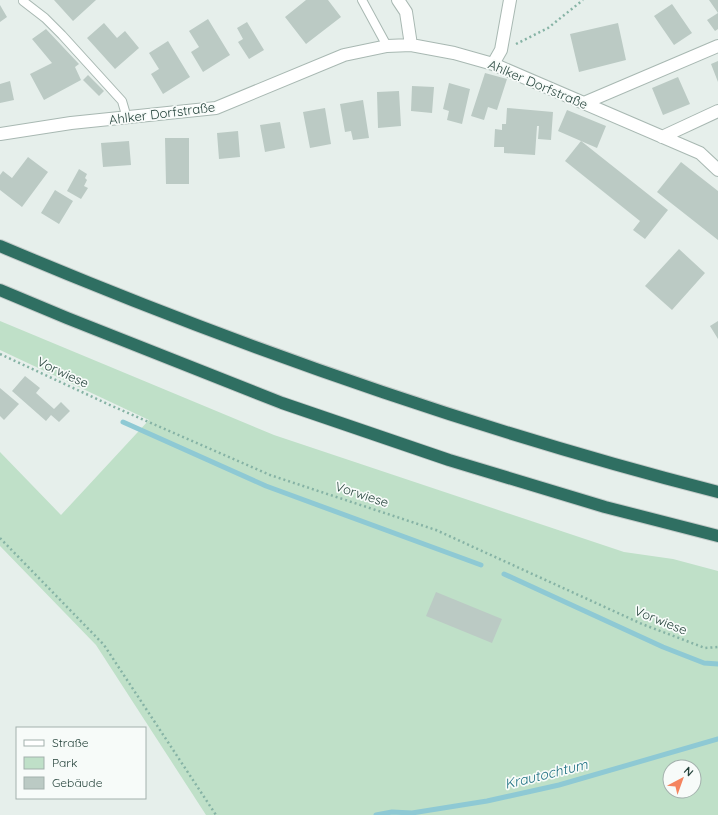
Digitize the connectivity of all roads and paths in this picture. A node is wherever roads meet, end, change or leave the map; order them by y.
1 (362, 0) edge
2 (398, 0) edge
3 (510, 0) edge
4 (583, 0) edge
5 (23, 1) dead end
6 (411, 45) junction
7 (387, 46) junction
8 (718, 46) edge
9 (501, 50) junction
10 (493, 64) junction
11 (584, 103) junction
12 (718, 111) edge
13 (127, 118) junction
14 (0, 134) edge
15 (662, 137) junction
16 (718, 170) edge
17 (0, 246) edge
18 (0, 290) edge
19 (0, 354) edge
20 (718, 492) edge
21 (718, 536) edge
22 (0, 538) edge
23 (718, 647) edge
24 (216, 815) edge

1 - 7 lane
2 - 6 street
3 - 9 street
4 - 9 path
5 - 13 lane
6 - 7 street, Ahlker Dorfstraße
6 - 10 street, Ahlker Dorfstraße
7 - 13 street, Ahlker Dorfstraße
8 - 11 street
9 - 10 street
10 - 11 street, Ahlker Dorfstraße
11 - 15 street, Ahlker Dorfstraße
12 - 15 street
13 - 14 street, Ahlker Dorfstraße
15 - 16 street, Ahlker Dorfstraße
17 - 20 highway
18 - 21 highway
19 - 23 path, Vorwiese
22 - 24 path

